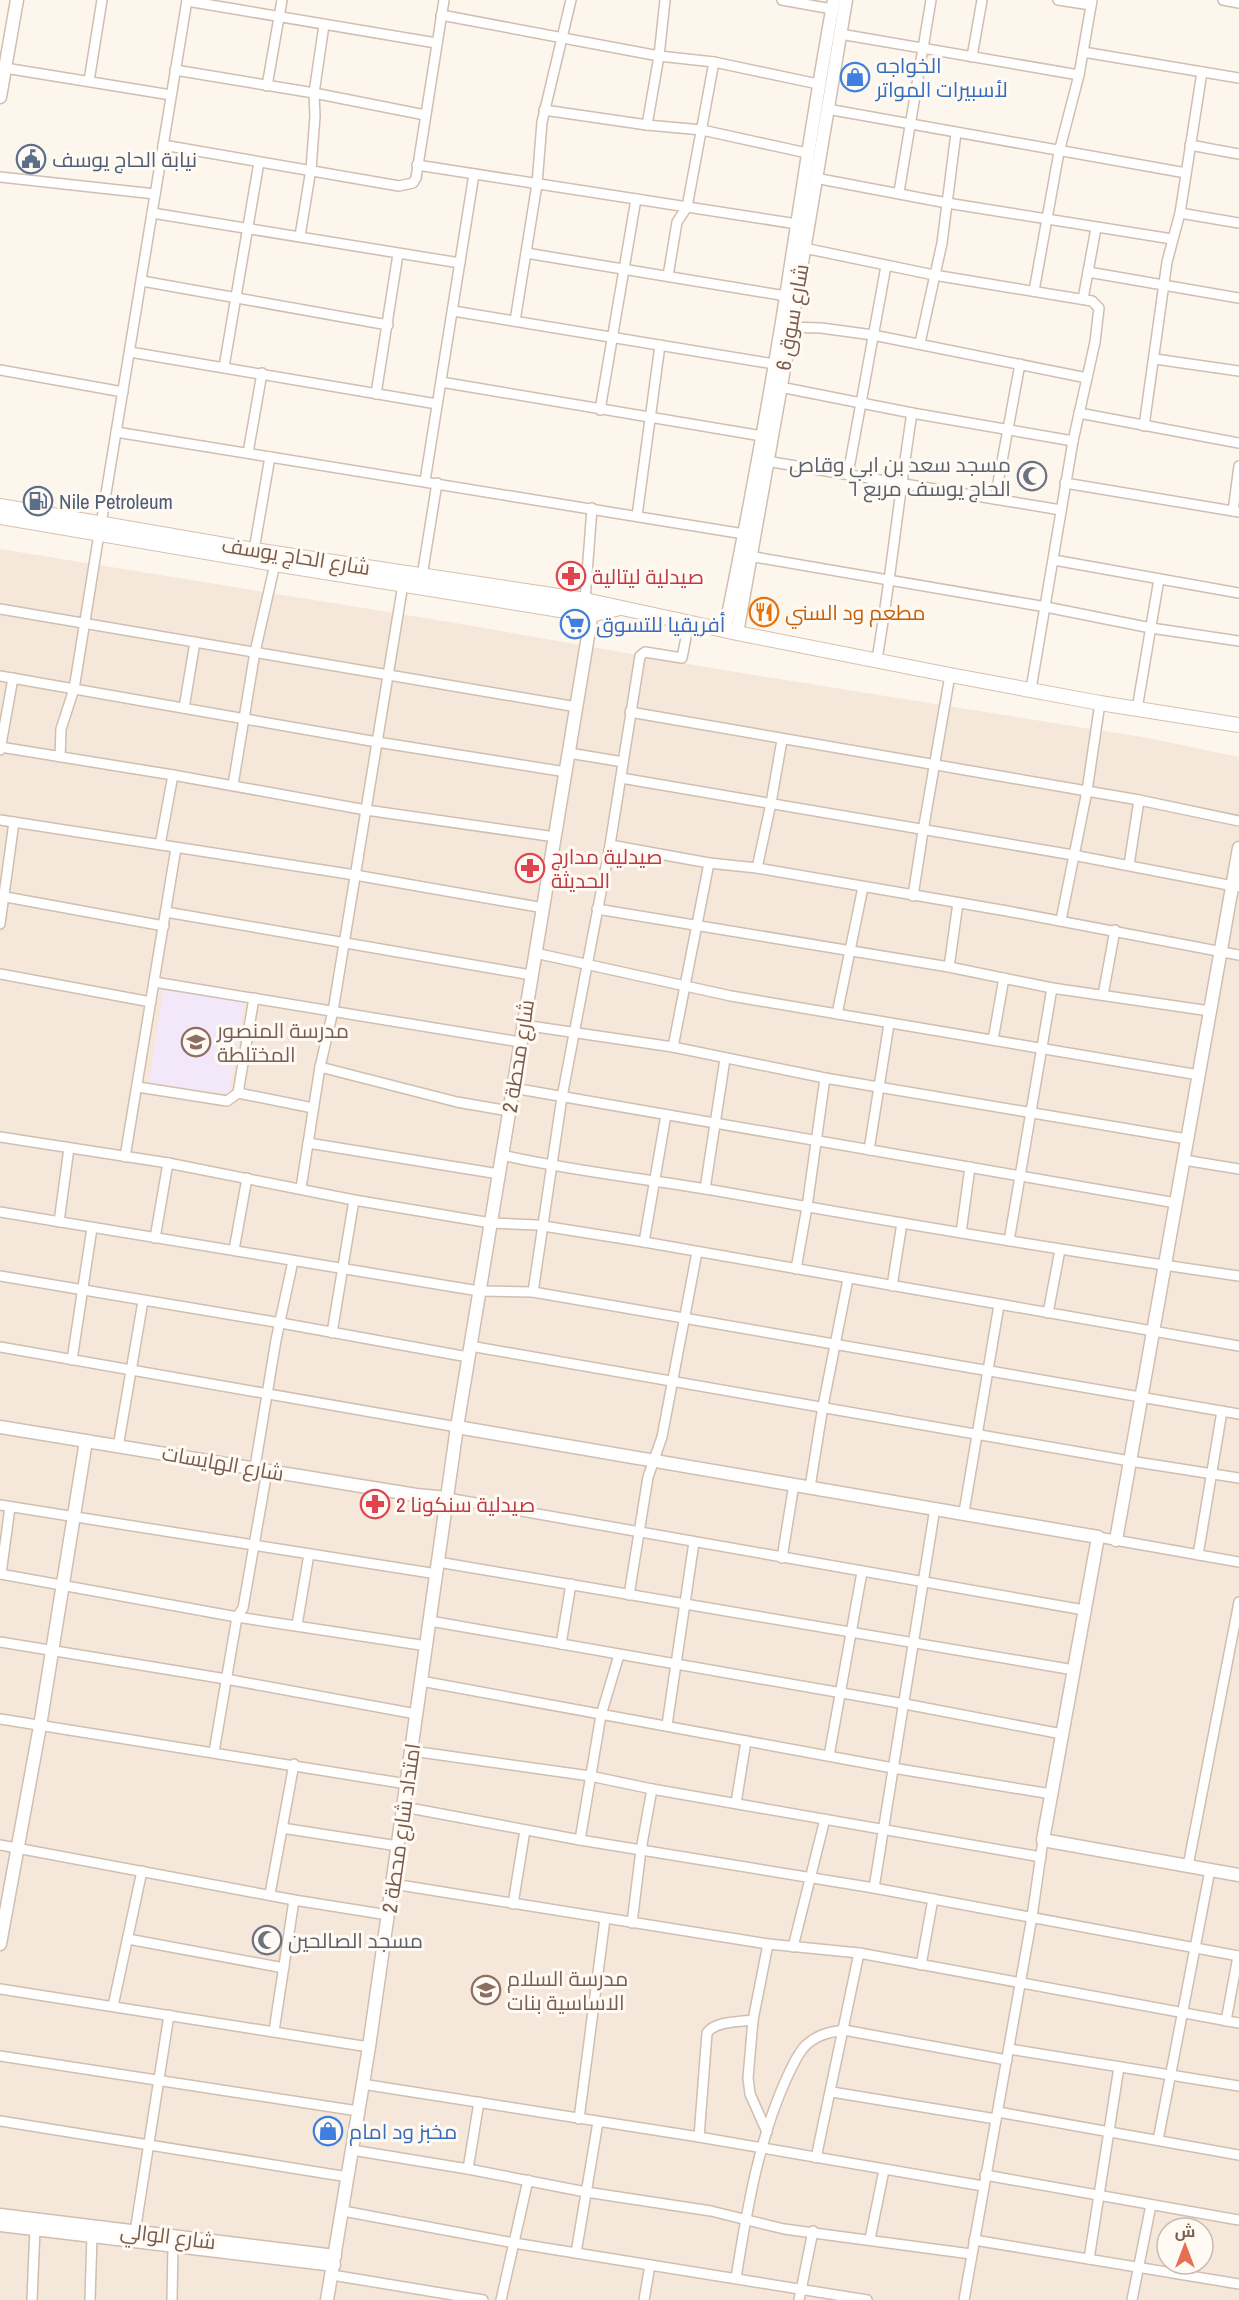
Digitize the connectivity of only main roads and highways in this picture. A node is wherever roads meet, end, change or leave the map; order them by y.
1 (0, 506) edge
2 (0, 517) edge
3 (100, 529) junction
4 (590, 605) junction
5 (1239, 725) edge

1 - 3 main road, شارع الحاج يوسف
2 - 3 main road, شارع الحاج يوسف
3 - 4 main road, شارع الحاج يوسف
3 - 4 main road, شارع الحاج يوسف
4 - 5 main road

